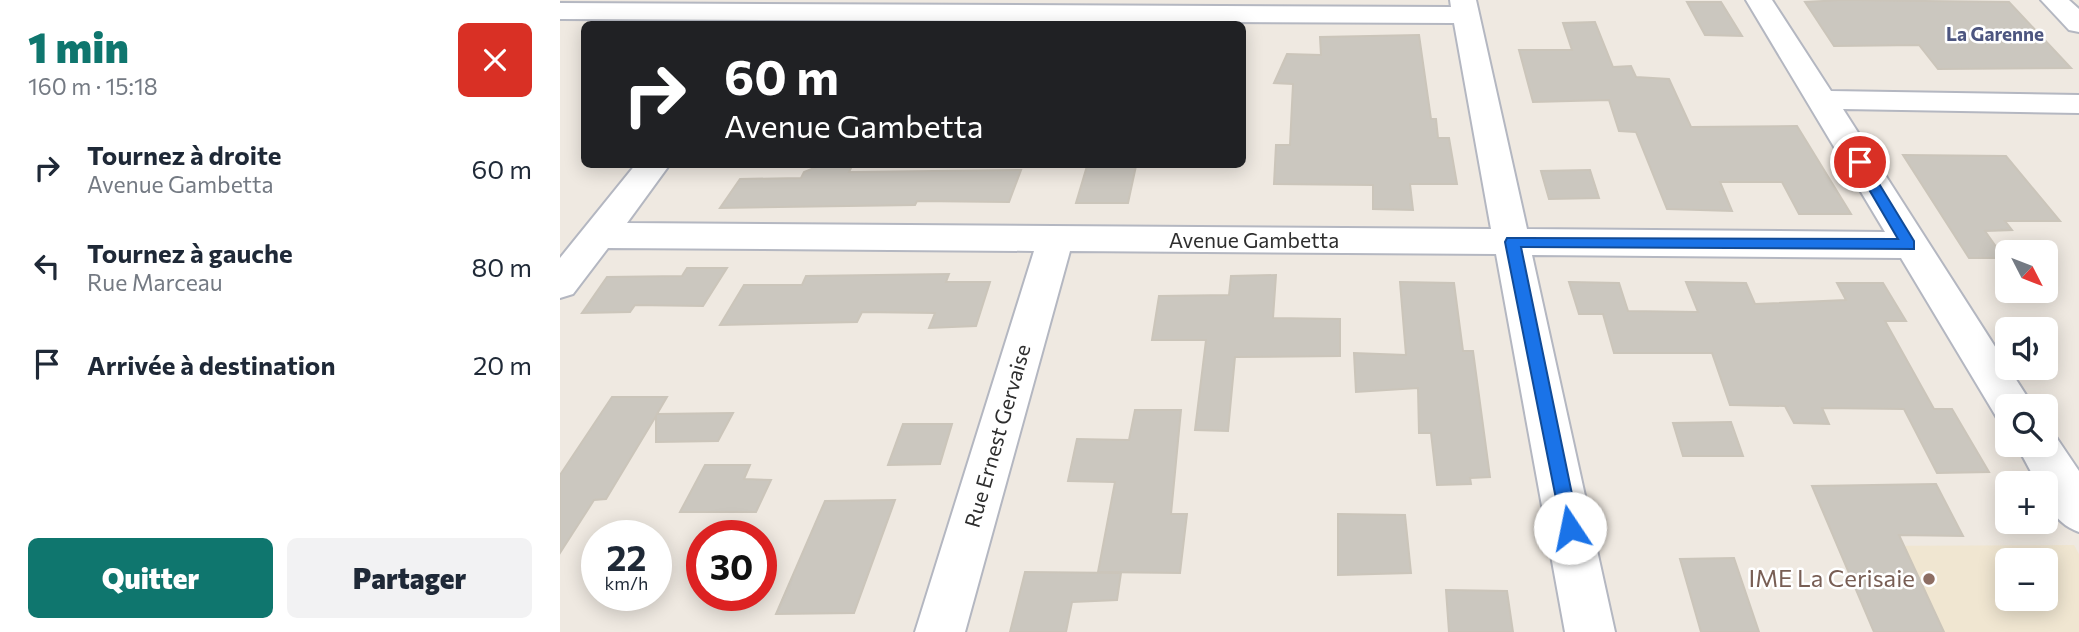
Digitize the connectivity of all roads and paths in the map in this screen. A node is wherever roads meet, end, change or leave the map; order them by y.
1 (1759, 0) edge
2 (2054, 0) edge
3 (1465, 7) edge
4 (560, 11) edge
5 (769, 18) edge
6 (2079, 24) edge
7 (1823, 100) junction
8 (2079, 104) edge
9 (651, 168) edge
10 (598, 235) junction
11 (1055, 240) junction
12 (1512, 242) junction
13 (1909, 245) junction
14 (560, 284) edge
15 (2004, 394) edge
16 (2045, 457) edge
17 (2079, 511) edge
18 (940, 632) edge
19 (1590, 632) edge

1 - 7 street
2 - 6 street
3 - 5 street
3 - 12 street
4 - 5 street
7 - 8 street
7 - 13 street
9 - 10 street
10 - 11 street, Avenue Gambetta
10 - 14 street
11 - 12 street, Avenue Gambetta
11 - 18 street, Rue Ernest Gervaise
12 - 13 street, Avenue Gambetta
12 - 19 street
13 - 15 street
16 - 17 street

